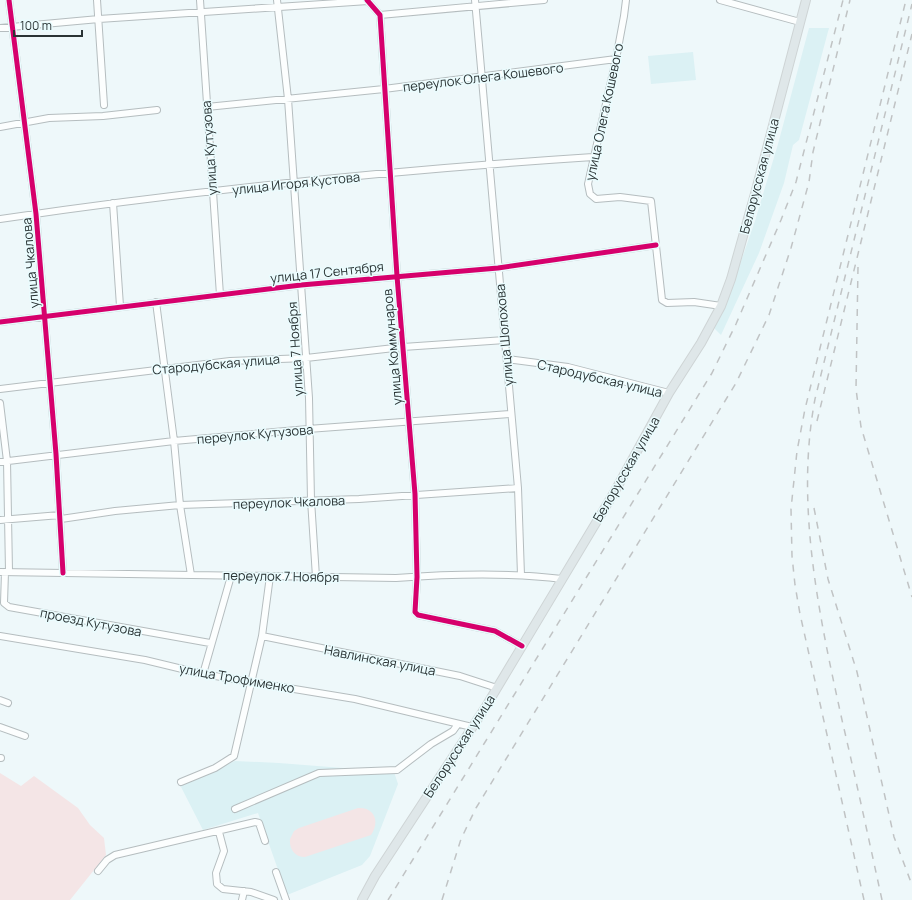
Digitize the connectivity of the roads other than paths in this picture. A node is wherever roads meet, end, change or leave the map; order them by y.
1 (10, 0) edge
2 (97, 0) edge
3 (200, 0) edge
4 (277, 0) edge
5 (544, 0) edge
6 (626, 0) edge
7 (720, 0) edge
8 (806, 0) edge
9 (368, 1) edge
10 (475, 3) edge
11 (278, 8) junction
12 (200, 11) junction
13 (380, 15) junction
14 (99, 19) junction
15 (800, 22) junction
16 (13, 27) junction
17 (0, 28) edge
18 (616, 59) junction
19 (483, 77) junction
20 (384, 89) junction
21 (288, 99) junction
22 (104, 105) dead end
23 (207, 107) junction
24 (157, 110) dead end
25 (25, 124) junction
26 (0, 127) edge
27 (593, 157) junction
28 (489, 164) junction
29 (390, 173) junction
30 (293, 183) junction
31 (212, 192) junction
32 (113, 203) junction
33 (36, 214) junction
34 (0, 219) edge
35 (656, 245) junction
36 (498, 268) junction
37 (397, 276) junction
38 (301, 285) junction
39 (220, 295) junction
40 (156, 302) junction
41 (120, 306) junction
42 (721, 306) junction
43 (45, 315) junction
44 (0, 322) edge
45 (505, 340) junction
46 (403, 347) junction
47 (306, 358) junction
48 (507, 359) junction
49 (164, 368) junction
50 (49, 382) junction
51 (0, 389) edge
52 (669, 393) junction
53 (0, 403) edge
54 (510, 414) junction
55 (410, 421) junction
56 (308, 429) junction
57 (174, 442) junction
58 (56, 454) junction
59 (3, 462) edge
60 (518, 488) junction
61 (415, 494) junction
62 (311, 500) junction
63 (180, 505) junction
64 (60, 517) junction
65 (0, 520) edge
66 (8, 521) junction
67 (4, 572) edge
68 (63, 573) junction
69 (191, 575) junction
70 (521, 575) junction
71 (231, 576) junction
72 (270, 576) junction
73 (316, 577) junction
74 (417, 577) junction
75 (562, 579) junction
76 (0, 636) edge
77 (262, 636) junction
78 (210, 643) junction
79 (522, 646) junction
80 (203, 674) junction
81 (252, 682) junction
82 (497, 688) junction
83 (0, 700) edge
84 (8, 703) dead end
85 (458, 724) junction
86 (0, 727) edge
87 (472, 727) junction
88 (25, 736) dead end
89 (180, 782) dead end
90 (235, 809) dead end
91 (219, 832) junction
92 (266, 841) dead end
93 (98, 871) dead end
94 (276, 872) dead end
95 (244, 891) junction
96 (242, 900) edge
97 (274, 900) edge
98 (286, 900) edge
99 (362, 900) edge

1 - 16 street, улица Чкалова
2 - 14 street
3 - 12 street, улица Кутузова
4 - 11 street, улица 7 Ноября
5 - 10 street
6 - 18 street, улица Олега Кошевого
7 - 15 street
8 - 15 main road, Белорусская улица
9 - 11 street
9 - 13 street
10 - 13 street
10 - 19 street, улица Шолохова
11 - 12 street
11 - 21 street, улица 7 Ноября
12 - 14 street
12 - 23 street, улица Кутузова
13 - 20 street, улица Коммунаров
14 - 16 street
14 - 22 street
15 - 42 main road, Белорусская улица
16 - 17 street
16 - 25 street, улица Чкалова
18 - 19 street, переулок Олега Кошевого
18 - 27 street, улица Олега Кошевого
19 - 20 street, переулок Олега Кошевого
19 - 28 street, улица Шолохова
20 - 21 street, переулок Олега Кошевого
20 - 29 street, улица Коммунаров
21 - 23 street, переулок Олега Кошевого
21 - 30 street, улица 7 Ноября
23 - 31 street, улица Кутузова
24 - 25 street
25 - 26 street
25 - 33 street, улица Чкалова
27 - 28 street, улица Игоря Кустова
27 - 35 street, улица Олега Кошевого
28 - 29 street, улица Игоря Кустова
28 - 36 street, улица Шолохова
29 - 30 street, улица Игоря Кустова
29 - 37 street, улица Коммунаров
30 - 31 street, улица Игоря Кустова
30 - 38 street, улица 7 Ноября
31 - 32 street, улица Игоря Кустова
31 - 39 street, улица Кутузова
32 - 33 street, улица Игоря Кустова
32 - 41 street
33 - 34 street, улица Игоря Кустова
33 - 43 street, улица Чкалова
35 - 36 street, улица 17 Сентября
35 - 42 street, улица Олега Кошевого
36 - 37 street, улица 17 Сентября
36 - 45 street, улица Шолохова
37 - 38 street, улица 17 Сентября
37 - 46 street, улица Коммунаров
38 - 39 street, улица 17 Сентября
38 - 47 street, улица 7 Ноября
39 - 40 street, улица 17 Сентября
40 - 41 street, улица 17 Сентября
40 - 49 street
41 - 43 street, улица 17 Сентября
42 - 52 main road, Белорусская улица
43 - 44 street, улица 17 Сентября
43 - 50 street, улица Чкалова
45 - 46 street, Стародубская улица
45 - 48 street, улица Шолохова
46 - 47 street, Стародубская улица
46 - 55 street, улица Коммунаров
47 - 49 street, Стародубская улица
47 - 56 street, улица 7 Ноября
48 - 52 street, Стародубская улица
48 - 54 street, улица Шолохова
49 - 50 street, Стародубская улица
49 - 57 street
50 - 51 street, Стародубская улица
50 - 58 street, улица Чкалова
52 - 75 main road, Белорусская улица
53 - 59 street, проезд Кутузова
54 - 55 street, переулок Кутузова
54 - 60 street, улица Шолохова
55 - 56 street, переулок Кутузова
55 - 61 street, улица Коммунаров
56 - 57 street, переулок Кутузова
56 - 62 street, улица 7 Ноября
57 - 58 street, переулок Кутузова
57 - 63 street
58 - 59 street, переулок Кутузова
58 - 64 street, улица Чкалова
59 - 66 street, проезд Кутузова
60 - 61 street, переулок Чкалова
60 - 70 street, улица Шолохова
61 - 62 street, переулок Чкалова
61 - 74 street, улица Коммунаров
62 - 63 street, переулок Чкалова
62 - 73 street, улица 7 Ноября
63 - 64 street, переулок Чкалова
63 - 69 street
64 - 66 street, переулок Чкалова
64 - 68 street, улица Чкалова
65 - 66 street, переулок Чкалова
66 - 67 street, проезд Кутузова
67 - 68 street, переулок 7 Ноября
67 - 78 street, проезд Кутузова
68 - 69 street, переулок 7 Ноября
69 - 71 street, переулок 7 Ноября
70 - 74 street, переулок 7 Ноября
70 - 75 street, переулок 7 Ноября
71 - 72 street, переулок 7 Ноября
71 - 78 street
72 - 73 street, переулок 7 Ноября
72 - 77 street
73 - 74 street, переулок 7 Ноября
74 - 79 street, улица Коммунаров
75 - 79 main road, Белорусская улица
76 - 80 street, улица Трофименко
77 - 81 street
77 - 82 street, Навлинская улица
78 - 80 street
79 - 82 main road, Белорусская улица
80 - 81 street, улица Трофименко
81 - 85 street, улица Трофименко
81 - 89 street
82 - 87 main road, Белорусская улица
83 - 84 street
85 - 87 street, улица Трофименко
85 - 90 street
86 - 88 street
87 - 99 main road, Белорусская улица
91 - 92 street
91 - 93 street
91 - 95 street
94 - 98 street
95 - 96 street
95 - 97 street

